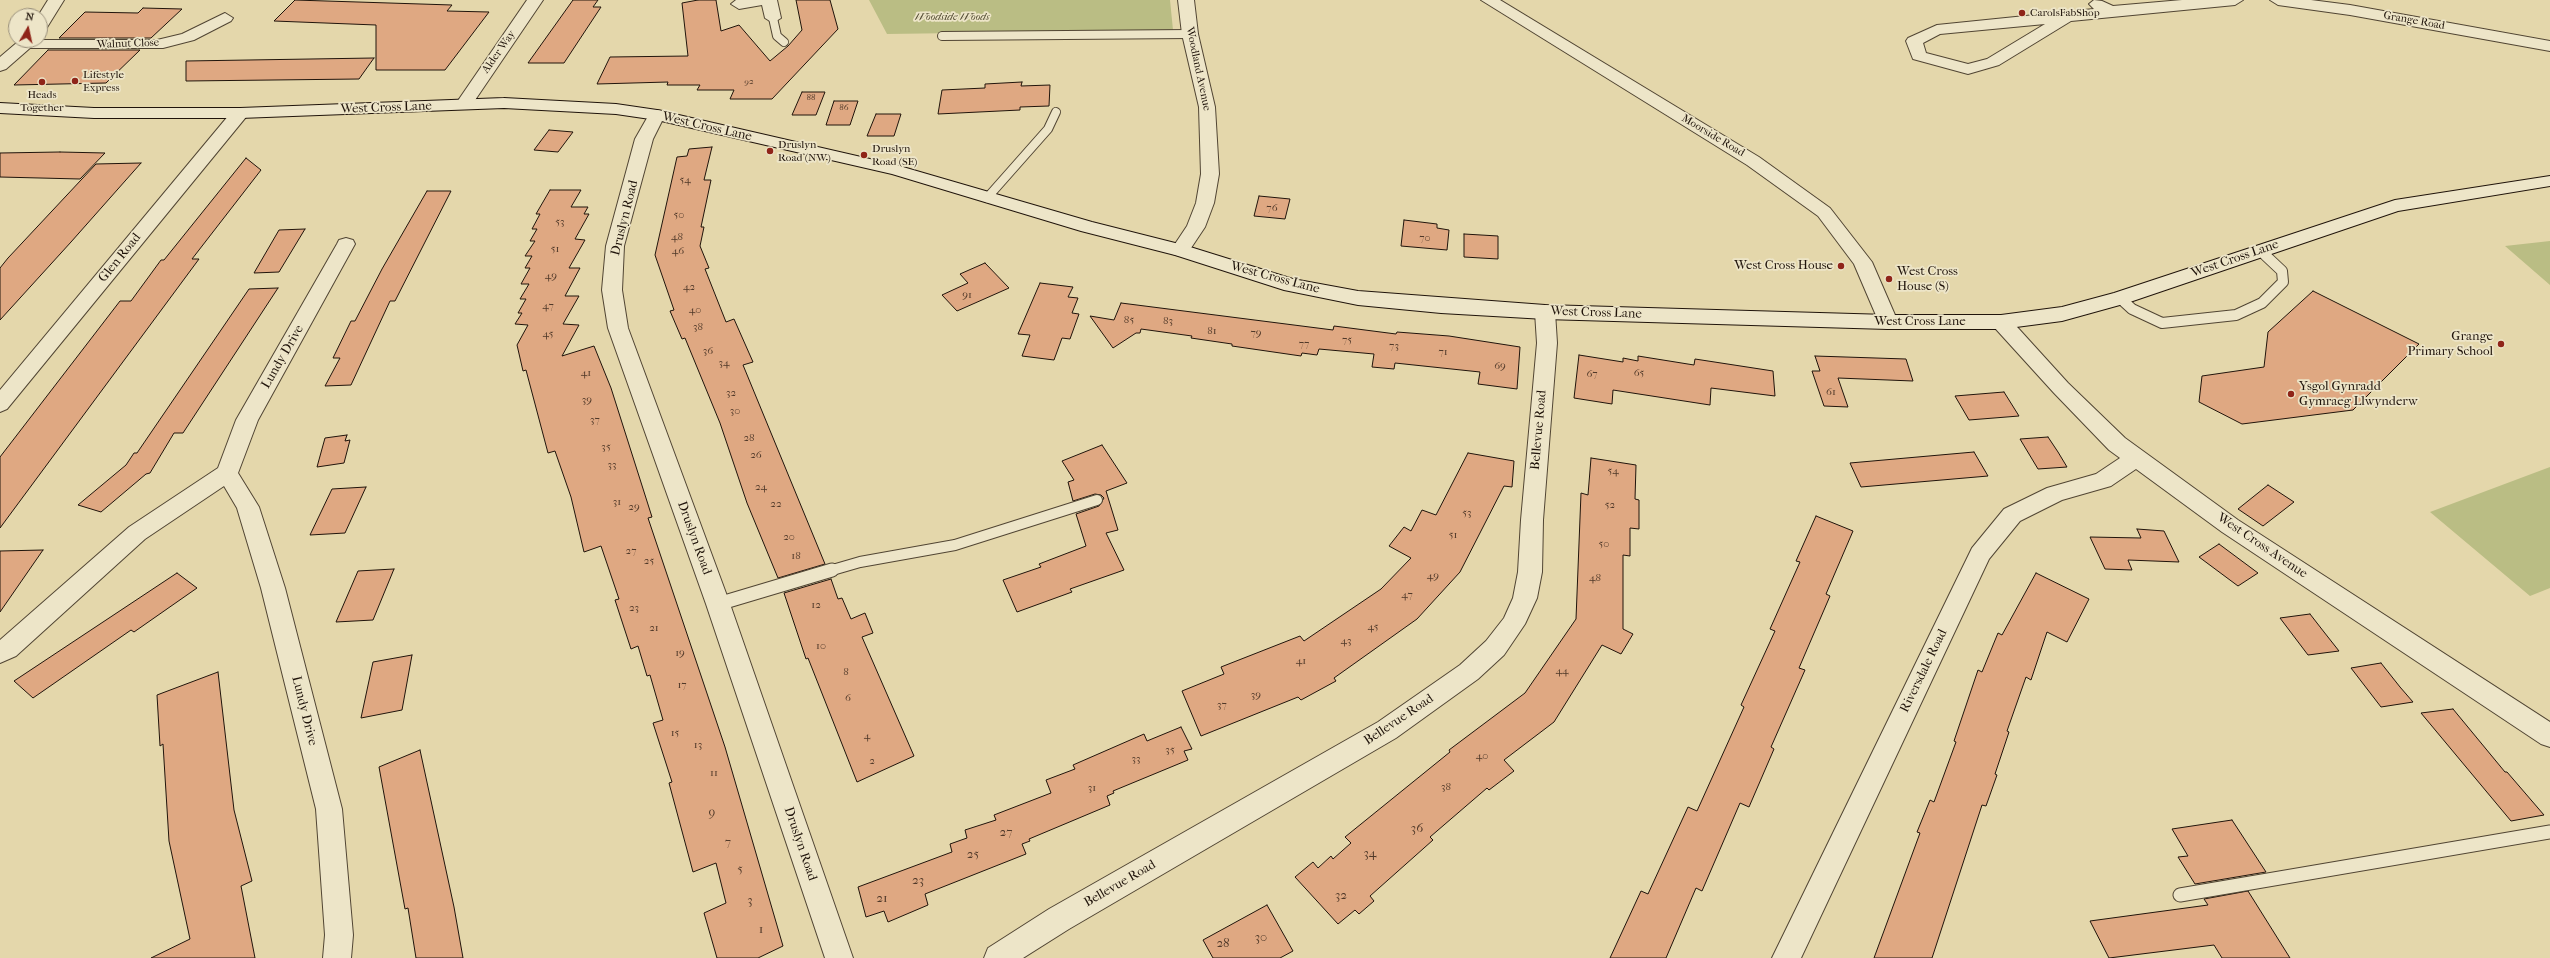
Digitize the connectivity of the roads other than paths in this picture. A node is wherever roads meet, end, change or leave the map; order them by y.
1 (56, 0) edge
2 (535, 0) edge
3 (765, 0) edge
4 (770, 0) edge
5 (1186, 0) edge
6 (1489, 0) edge
7 (2091, 0) edge
8 (2235, 0) edge
9 (2278, 0) edge
10 (739, 4) dead end
11 (2110, 11) junction
12 (48, 13) edge
13 (2067, 17) junction
14 (225, 18) dead end
15 (773, 18) joint
16 (1190, 34) junction
17 (942, 36) dead end
18 (48, 42) edge
19 (784, 42) dead end
20 (2550, 46) edge
21 (21, 48) edge
22 (0, 66) edge
23 (463, 105) junction
24 (0, 108) edge
25 (1056, 112) dead end
26 (240, 113) junction
27 (657, 115) junction
28 (2550, 180) edge
29 (987, 198) junction
30 (346, 244) dead end
31 (1180, 250) junction
32 (2259, 250) junction
33 (2120, 298) junction
34 (1545, 312) junction
35 (1888, 322) junction
36 (2001, 322) junction
37 (0, 404) edge
38 (2136, 458) junction
39 (228, 473) junction
40 (1097, 500) dead end
41 (718, 604) junction
42 (0, 653) edge
43 (2550, 736) edge
44 (2550, 832) edge
45 (2180, 895) dead end
46 (337, 958) edge
47 (839, 958) edge
48 (998, 958) edge
49 (1786, 958) edge

1 - 12 street
2 - 23 street, Alder Way
3 - 10 street
4 - 15 street
5 - 16 street, Woodland Avenue
6 - 35 street, Moorside Road
7 - 11 street
8 - 11 street
9 - 20 street, Grange Road
11 - 13 street
13 - 13 street
14 - 18 street, Walnut Close
15 - 19 lane
16 - 17 lane
16 - 31 street, Woodland Avenue
21 - 22 street
23 - 26 street, West Cross Lane
23 - 27 street, West Cross Lane
24 - 26 street, West Cross Lane
25 - 29 lane
26 - 37 street, Glen Road
27 - 29 street, West Cross Lane
27 - 41 street, Druslyn Road
28 - 32 street, West Cross Lane
29 - 31 street, West Cross Lane
30 - 39 street, Lundy Drive
31 - 34 street, West Cross Lane
32 - 33 street, West Cross Lane
32 - 33 lane
33 - 36 street, West Cross Lane
34 - 35 street, West Cross Lane
34 - 48 street, Bellevue Road
35 - 36 street, West Cross Lane
36 - 38 street, West Cross Avenue
38 - 43 street, West Cross Avenue
38 - 49 street, Riversdale Road
39 - 42 street
39 - 46 street, Lundy Drive
40 - 41 lane
41 - 47 street, Druslyn Road
44 - 45 lane

